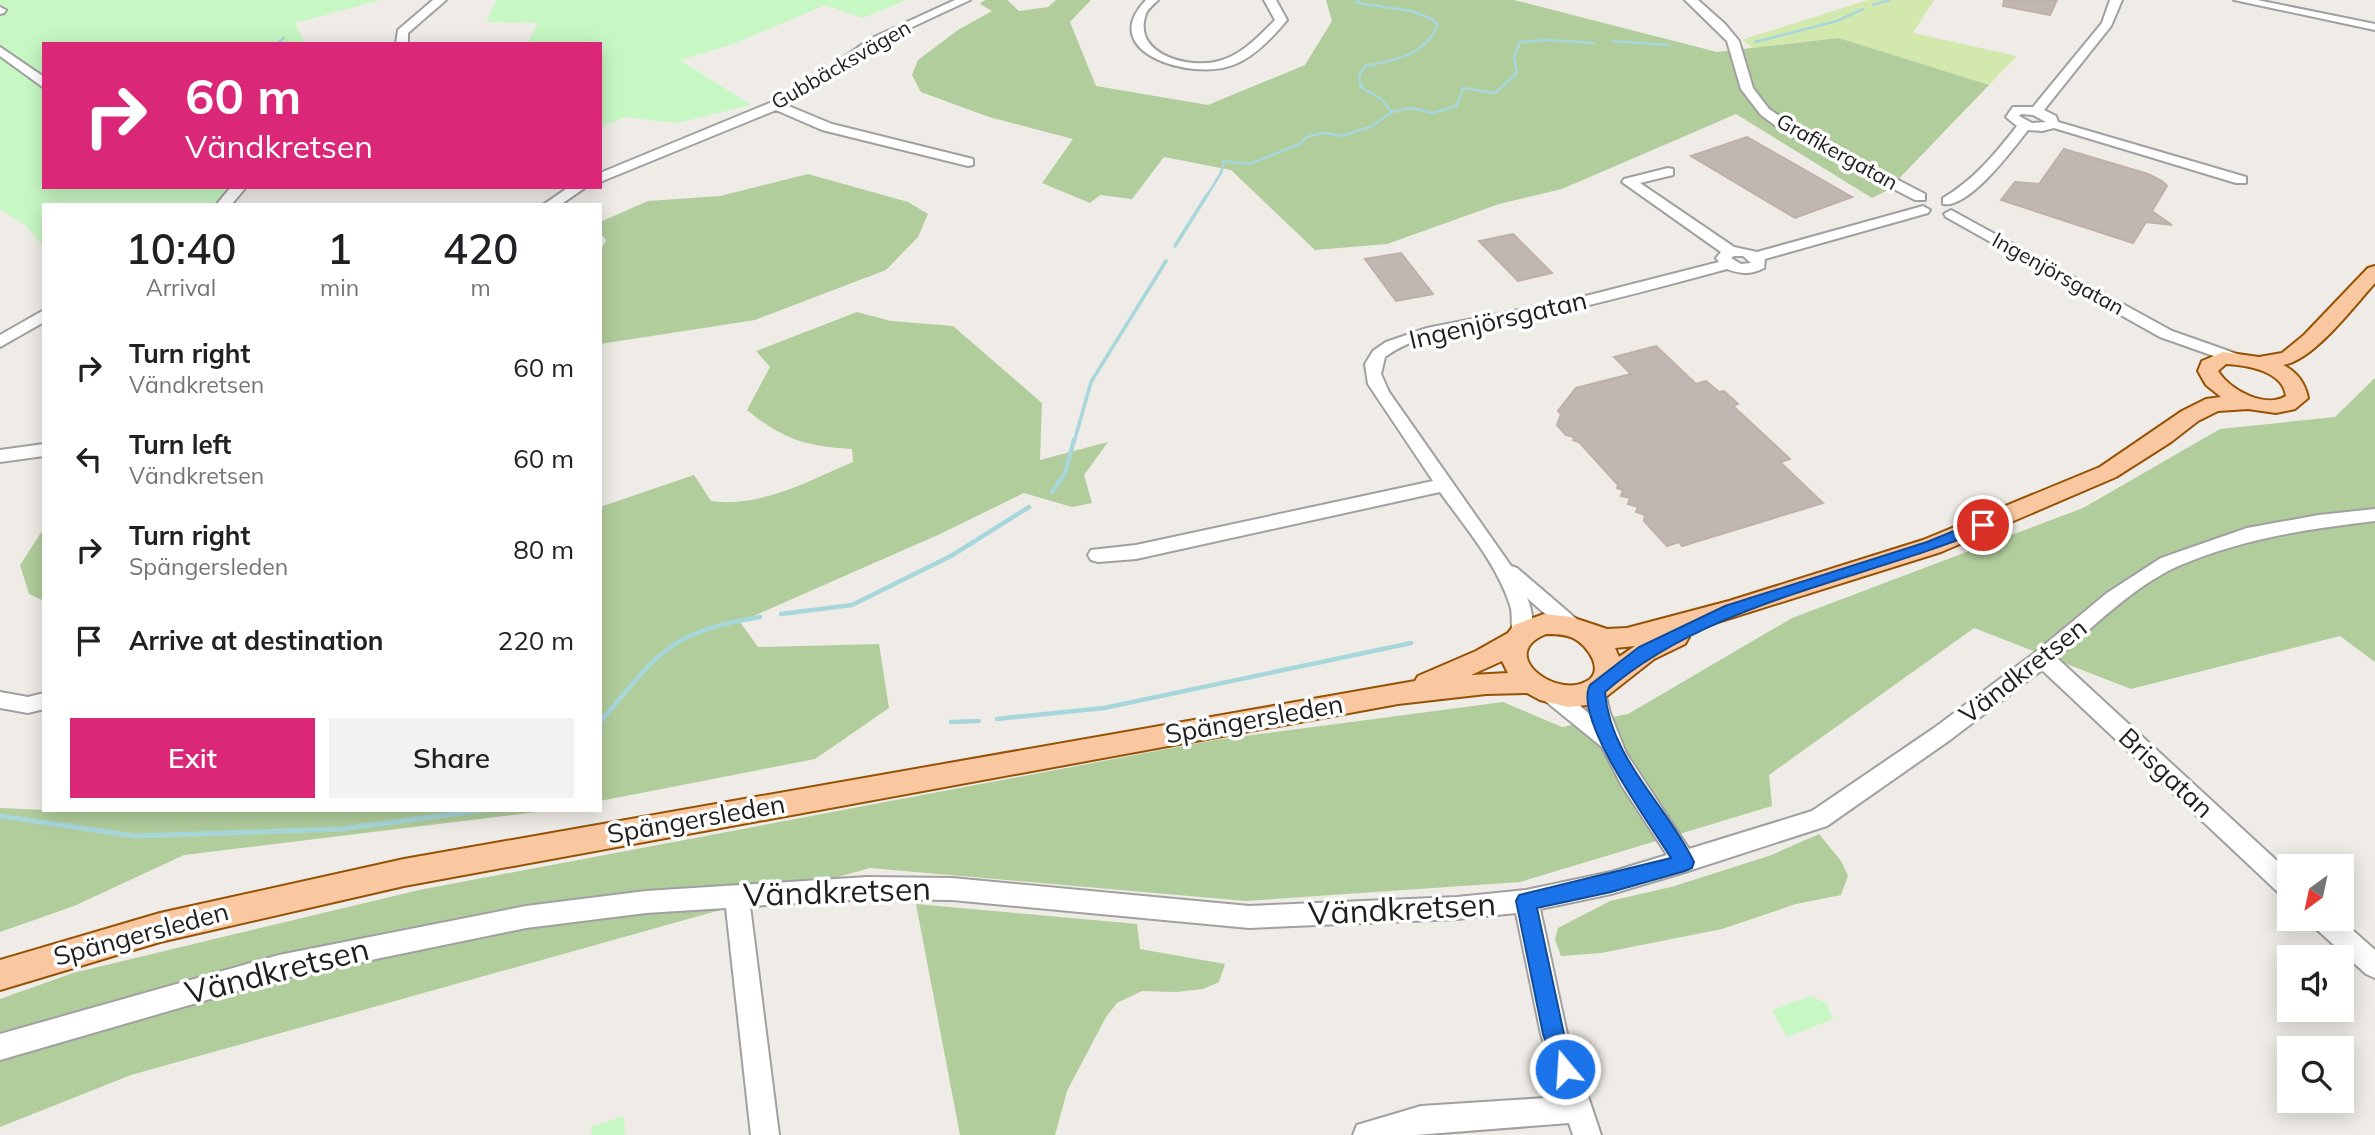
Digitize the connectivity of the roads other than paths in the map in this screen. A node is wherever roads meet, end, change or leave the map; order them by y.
1 (440, 0) edge
2 (964, 0) edge
3 (1152, 0) edge
4 (1270, 0) edge
5 (1691, 0) edge
6 (2116, 0) edge
7 (2241, 0) edge
8 (2375, 27) edge
9 (402, 42) edge
10 (0, 51) edge
11 (42, 82) edge
12 (776, 105) junction
13 (2036, 111) junction
14 (2053, 124) junction
15 (2025, 125) junction
16 (968, 162) dead end
17 (1668, 172) dead end
18 (602, 177) edge
19 (2241, 180) dead end
20 (237, 189) edge
21 (576, 189) edge
22 (225, 203) edge
23 (553, 203) edge
24 (1921, 203) junction
25 (1950, 207) junction
26 (1729, 257) junction
27 (1756, 257) joint
28 (2375, 272) edge
29 (42, 316) edge
30 (42, 326) edge
31 (16, 333) junction
32 (2166, 334) junction
33 (2311, 339) junction
34 (0, 342) edge
35 (2234, 358) junction
36 (2259, 363) junction
37 (2209, 374) junction
38 (2298, 392) junction
39 (2248, 402) junction
40 (2190, 416) junction
41 (42, 450) edge
42 (22, 454) junction
43 (0, 456) edge
44 (0, 472) edge
45 (1443, 485) junction
46 (2375, 515) edge
47 (1098, 555) dead end
48 (1501, 565) junction
49 (1730, 610) junction
50 (1579, 630) junction
51 (1518, 637) junction
52 (2043, 659) junction
53 (1601, 685) junction
54 (1540, 689) junction
55 (1398, 692) junction
56 (0, 700) edge
57 (42, 702) edge
58 (1608, 743) junction
59 (1685, 862) junction
60 (2277, 876) edge
61 (738, 895) junction
62 (1526, 901) junction
63 (2336, 931) edge
64 (2375, 967) edge
65 (0, 975) edge
66 (0, 1047) edge
67 (1578, 1109) junction
68 (765, 1135) edge
69 (1367, 1135) edge
70 (1587, 1135) edge

1 - 9 street
2 - 12 street, Gubbäcksvägen
3 - 4 street
5 - 24 street, Grafikergatan
6 - 13 street
7 - 8 street
10 - 11 street
12 - 16 street
12 - 18 street, Gubbäcksvägen
13 - 14 street
13 - 15 street
14 - 15 street
14 - 19 street
15 - 25 street
17 - 26 street
20 - 22 street
21 - 23 street
24 - 25 street
24 - 27 street, Ingenjörsgatan
25 - 32 street, Ingenjörsgatan
26 - 27 street, Ingenjörsgatan
26 - 45 street, Ingenjörsgatan
28 - 33 main road
29 - 31 street
30 - 31 street
31 - 34 street
32 - 35 street, Ingenjörsgatan
32 - 37 street, Ingenjörsgatan
33 - 36 main road
33 - 38 main road
35 - 36 main road
35 - 37 main road
36 - 38 main road
37 - 39 main road, Spängersleden
37 - 40 main road, Spängersleden
38 - 39 main road, Spängersleden
39 - 40 main road, Spängersleden
40 - 49 main road, Spängersleden
41 - 42 street
42 - 43 street
42 - 44 street
45 - 47 street
45 - 48 street, Ingenjörsgatan
46 - 52 street, Vändkretsen
48 - 50 street, Ingenjörsgatan
48 - 51 street, Ingenjörsgatan
49 - 50 main road, Spängersleden
49 - 53 main road, Spängersleden
50 - 51 main road, Spängersleden
50 - 53 main road
51 - 54 main road
51 - 55 main road, Spängersleden
52 - 59 street, Vändkretsen
52 - 60 street, Brisgatan
53 - 54 main road, Spängersleden
53 - 58 street
54 - 55 main road, Spängersleden
54 - 58 street
55 - 65 main road, Spängersleden
56 - 57 street
58 - 59 street
59 - 62 street, Vändkretsen
61 - 62 street, Vändkretsen
61 - 66 street, Vändkretsen
61 - 68 street
62 - 67 street
63 - 64 street
67 - 69 street
67 - 70 street

